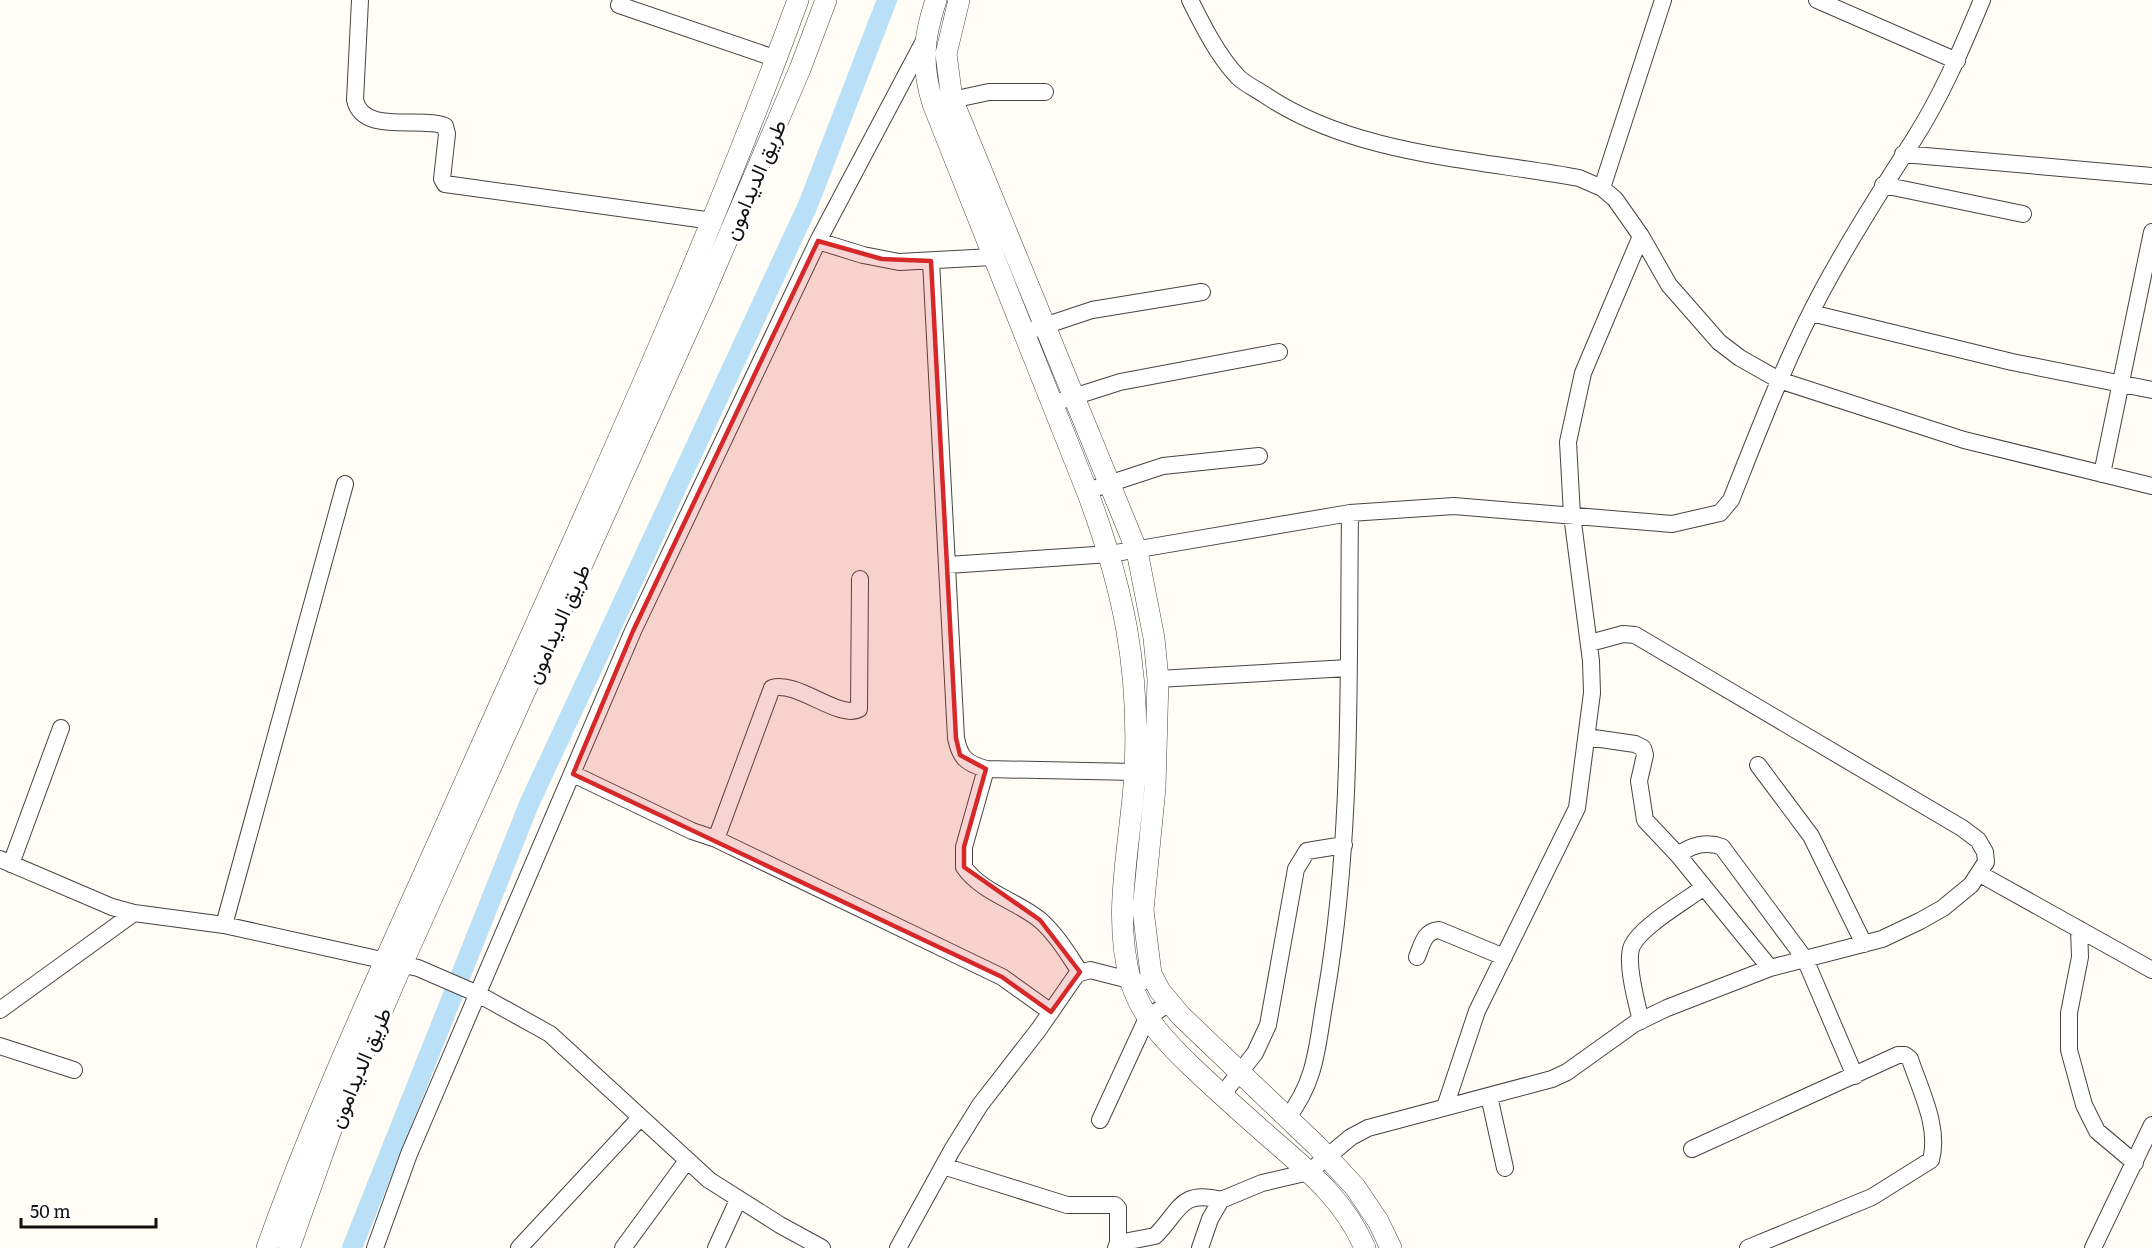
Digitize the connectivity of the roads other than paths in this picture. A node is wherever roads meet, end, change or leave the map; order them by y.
1 (360, 0) edge
2 (798, 0) edge
3 (826, 0) edge
4 (936, 0) edge
5 (959, 0) edge
6 (1190, 0) edge
7 (1663, 0) edge
8 (1817, 0) edge
9 (1982, 0) edge
10 (619, 5) dead end
11 (924, 41) junction
12 (777, 59) junction
13 (1957, 61) junction
14 (1045, 92) dead end
15 (943, 102) junction
16 (1903, 154) junction
17 (2152, 176) edge
18 (1883, 185) junction
19 (1602, 188) junction
20 (2023, 214) dead end
21 (713, 221) junction
22 (2152, 232) edge
23 (1641, 236) junction
24 (818, 241) junction
25 (992, 257) junction
26 (931, 261) junction
27 (1202, 292) dead end
28 (694, 294) junction
29 (1811, 313) junction
30 (1045, 324) junction
31 (1023, 333) junction
32 (1279, 352) dead end
33 (1779, 380) junction
34 (2122, 384) junction
35 (2152, 390) edge
36 (1073, 396) junction
37 (1052, 404) junction
38 (1258, 456) dead end
39 (2102, 474) junction
40 (345, 484) dead end
41 (1108, 484) junction
42 (2152, 486) edge
43 (1087, 491) junction
44 (1350, 513) junction
45 (1572, 515) junction
46 (1137, 550) junction
47 (1110, 554) junction
48 (948, 565) junction
49 (860, 579) dead end
50 (1590, 643) junction
51 (1348, 668) junction
52 (1158, 679) junction
53 (61, 728) dead end
54 (1587, 736) junction
55 (1758, 765) dead end
56 (986, 769) junction
57 (1135, 772) junction
58 (573, 774) junction
59 (716, 839) junction
60 (1344, 845) junction
61 (1678, 855) junction
62 (5, 862) edge
63 (1980, 874) junction
64 (1704, 887) junction
65 (134, 913) junction
66 (225, 925) junction
67 (2079, 929) junction
68 (1863, 944) junction
69 (1417, 957) dead end
70 (1504, 957) junction
71 (1805, 959) junction
72 (402, 964) junction
73 (1770, 968) junction
74 (2152, 970) edge
75 (1080, 972) junction
76 (1131, 982) junction
77 (471, 991) junction
78 (1163, 994) junction
79 (0, 1010) edge
80 (1051, 1012) junction
81 (1147, 1017) junction
82 (1641, 1021) junction
83 (0, 1046) edge
84 (74, 1070) dead end
85 (1240, 1073) junction
86 (1856, 1076) junction
87 (1222, 1095) junction
88 (1489, 1096) junction
89 (1446, 1107) junction
90 (640, 1118) junction
91 (1287, 1118) junction
92 (1100, 1120) dead end
93 (2152, 1125) edge
94 (1692, 1149) dead end
95 (1328, 1159) junction
96 (686, 1162) junction
97 (2135, 1162) junction
98 (943, 1166) junction
99 (1505, 1168) dead end
100 (1309, 1172) junction
101 (738, 1200) junction
102 (1221, 1200) junction
103 (1117, 1245) edge
104 (267, 1248) edge
105 (290, 1248) edge
106 (375, 1248) edge
107 (519, 1248) edge
108 (623, 1248) edge
109 (716, 1248) edge
110 (822, 1248) edge
111 (898, 1248) edge
112 (1200, 1248) edge
113 (1365, 1248) edge
114 (1391, 1248) edge
115 (1748, 1248) edge
116 (2093, 1248) edge

1 - 21 street
2 - 12 street, طريق الديدامون
3 - 28 street, طريق الديدامون
4 - 11 street
5 - 15 street
6 - 19 street
7 - 19 street
8 - 13 street
9 - 13 street
10 - 12 street
11 - 15 street
11 - 24 street
12 - 21 street, طريق الديدامون
13 - 16 street
14 - 15 street
15 - 25 street
15 - 30 street
16 - 17 street
16 - 18 street
18 - 20 street
18 - 29 street
19 - 23 street
21 - 28 street, طريق الديدامون
22 - 34 street
23 - 33 street
23 - 45 street
24 - 26 street
24 - 58 street
25 - 26 street
25 - 31 street
26 - 48 street
27 - 30 street
28 - 72 street, طريق الديدامون
29 - 33 street
29 - 34 street
30 - 31 street
30 - 36 street
31 - 37 street
32 - 36 street
33 - 39 street
33 - 45 street
34 - 35 street
34 - 39 street
36 - 37 street
36 - 41 street
37 - 43 street
38 - 41 street
39 - 42 street
40 - 66 street
41 - 43 street
41 - 46 street
43 - 47 street
44 - 45 street
44 - 46 street
44 - 51 street
45 - 50 street
46 - 47 street
46 - 52 street
47 - 48 street
47 - 57 street
48 - 56 street
49 - 59 street
50 - 54 street
50 - 63 street
51 - 52 street
51 - 60 street
52 - 78 street
53 - 62 street
54 - 61 street
54 - 70 street
55 - 68 street
56 - 57 street
56 - 75 street
57 - 76 street
58 - 59 street
58 - 77 street
59 - 80 street
60 - 85 street
60 - 91 street
61 - 64 street
61 - 71 street
62 - 65 street
63 - 67 street
63 - 68 street
64 - 73 street
64 - 82 street
65 - 66 street
65 - 79 street
66 - 72 street
67 - 74 street
67 - 97 street
68 - 71 street
69 - 70 street
70 - 89 street
71 - 73 street
71 - 86 street
72 - 77 street
72 - 104 street, طريق الديدامون
72 - 105 street, طريق الديدامون
73 - 82 street
75 - 76 street
75 - 80 street
76 - 78 street
76 - 81 street
77 - 90 street
77 - 106 street
78 - 81 street
78 - 85 street
80 - 98 street
81 - 87 street
81 - 92 street
82 - 88 street
83 - 84 street
85 - 87 street
85 - 91 street
86 - 94 street
86 - 115 street
87 - 100 street
88 - 89 street
88 - 99 street
89 - 95 street
90 - 96 street
90 - 107 street
91 - 95 street
93 - 97 street
95 - 100 street
95 - 114 street
96 - 101 street
96 - 108 street
97 - 116 street
98 - 103 street
98 - 111 street
100 - 102 street
100 - 113 street
101 - 109 street
101 - 110 street
102 - 103 street
102 - 112 street

